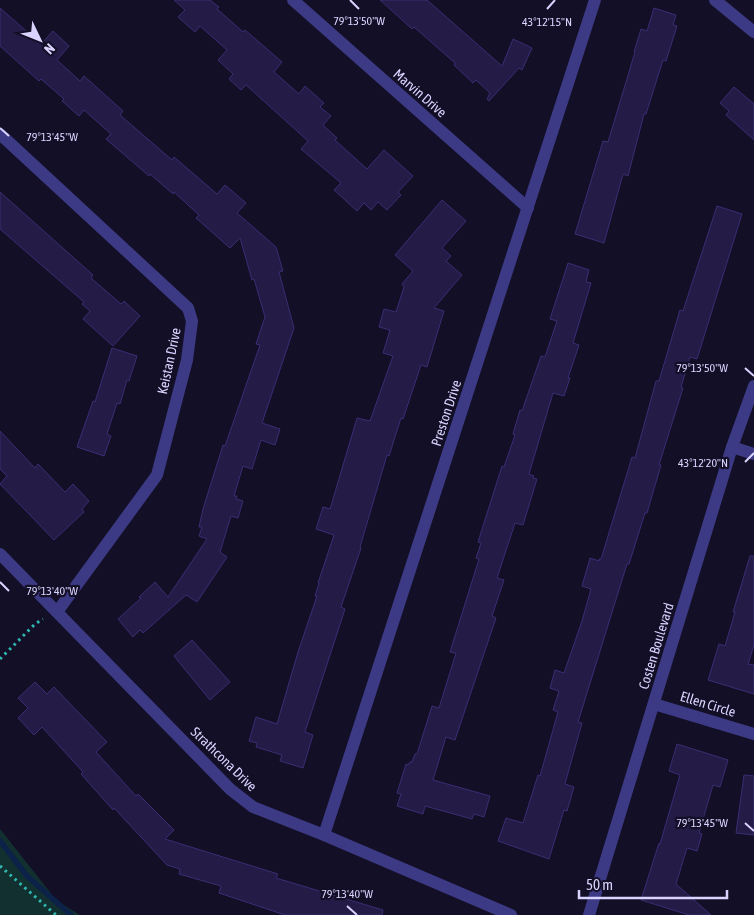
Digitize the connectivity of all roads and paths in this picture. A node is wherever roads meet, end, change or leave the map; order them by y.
1 (293, 0) edge
2 (595, 0) edge
3 (715, 0) edge
4 (754, 32) edge
5 (0, 134) edge
6 (528, 208) junction
7 (754, 386) edge
8 (732, 446) junction
9 (754, 454) edge
10 (0, 554) edge
11 (57, 612) junction
12 (0, 659) edge
13 (654, 704) junction
14 (754, 734) edge
15 (324, 835) junction
16 (0, 866) edge
17 (56, 915) edge
18 (511, 915) edge
19 (589, 915) edge

1 - 6 street, Marvin Drive
2 - 6 street, Preston Drive
3 - 4 street
5 - 11 street, Keistan Drive
6 - 15 street, Preston Drive
7 - 8 street, Costen Boulevard
8 - 9 street
8 - 13 street, Costen Boulevard
10 - 11 street, Strathcona Drive
11 - 12 path
11 - 15 street, Strathcona Drive
13 - 14 street, Ellen Circle
13 - 19 street, Costen Boulevard
15 - 18 street, Strathcona Drive
16 - 17 path

